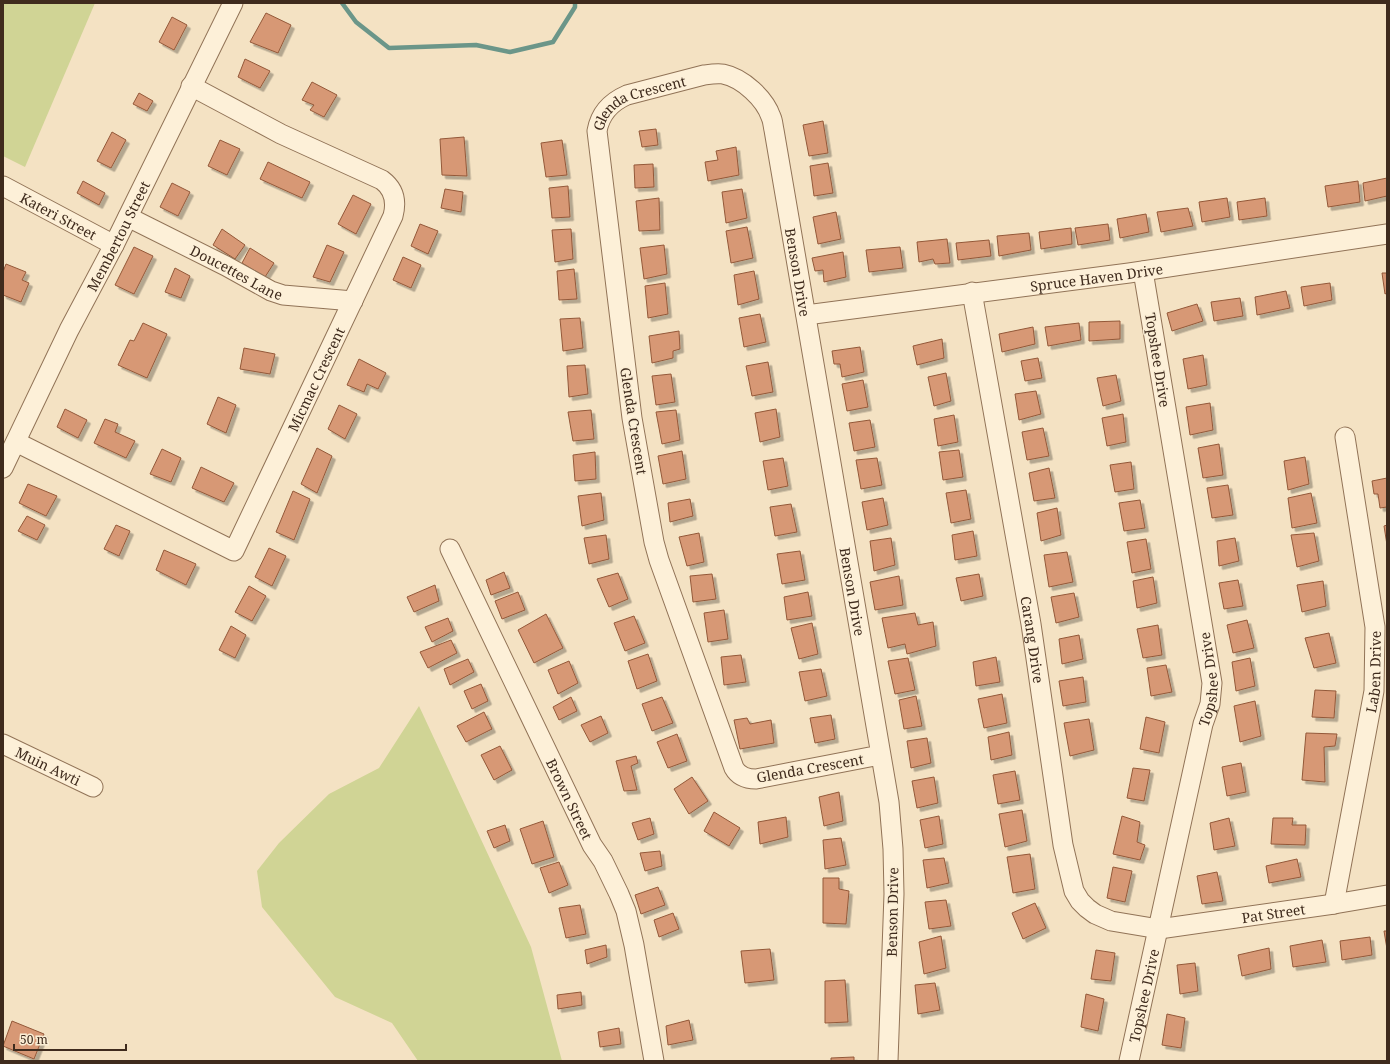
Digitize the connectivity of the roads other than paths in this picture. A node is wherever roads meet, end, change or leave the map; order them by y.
1 (233, 3) edge
2 (191, 86) junction
3 (773, 125) joint
4 (3, 186) edge
5 (128, 217) junction
6 (1387, 234) edge
7 (114, 244) junction
8 (1143, 271) junction
9 (972, 292) junction
10 (353, 301) junction
11 (806, 315) junction
12 (1345, 437) dead end
13 (16, 442) junction
14 (3, 468) edge
15 (450, 549) dead end
16 (3, 744) edge
17 (880, 755) junction
18 (93, 788) dead end
19 (1387, 895) edge
20 (1334, 904) junction
21 (1159, 929) junction
22 (654, 1061) edge
23 (888, 1061) edge
24 (1129, 1061) edge

1 - 2 street, Membertou Street
2 - 5 street, Membertou Street
2 - 10 street, Micmac Crescent
3 - 11 street, Benson Drive
3 - 17 street, Glenda Crescent
4 - 7 street, Kateri Street
5 - 7 street, Membertou Street
5 - 10 street, Doucettes Lane
6 - 8 street, Spruce Haven Drive
7 - 13 street, Membertou Street
8 - 9 street, Spruce Haven Drive
8 - 21 street, Topshee Drive
9 - 11 street, Spruce Haven Drive
9 - 21 street, Carang Drive
10 - 13 street, Micmac Crescent
11 - 17 street, Benson Drive
12 - 20 street, Laben Drive
13 - 14 street, Membertou Street
15 - 22 street, Brown Street
16 - 18 street, Muin Awti
17 - 23 street, Benson Drive
19 - 20 street, Pat Street
20 - 21 street, Pat Street
21 - 24 street, Topshee Drive

